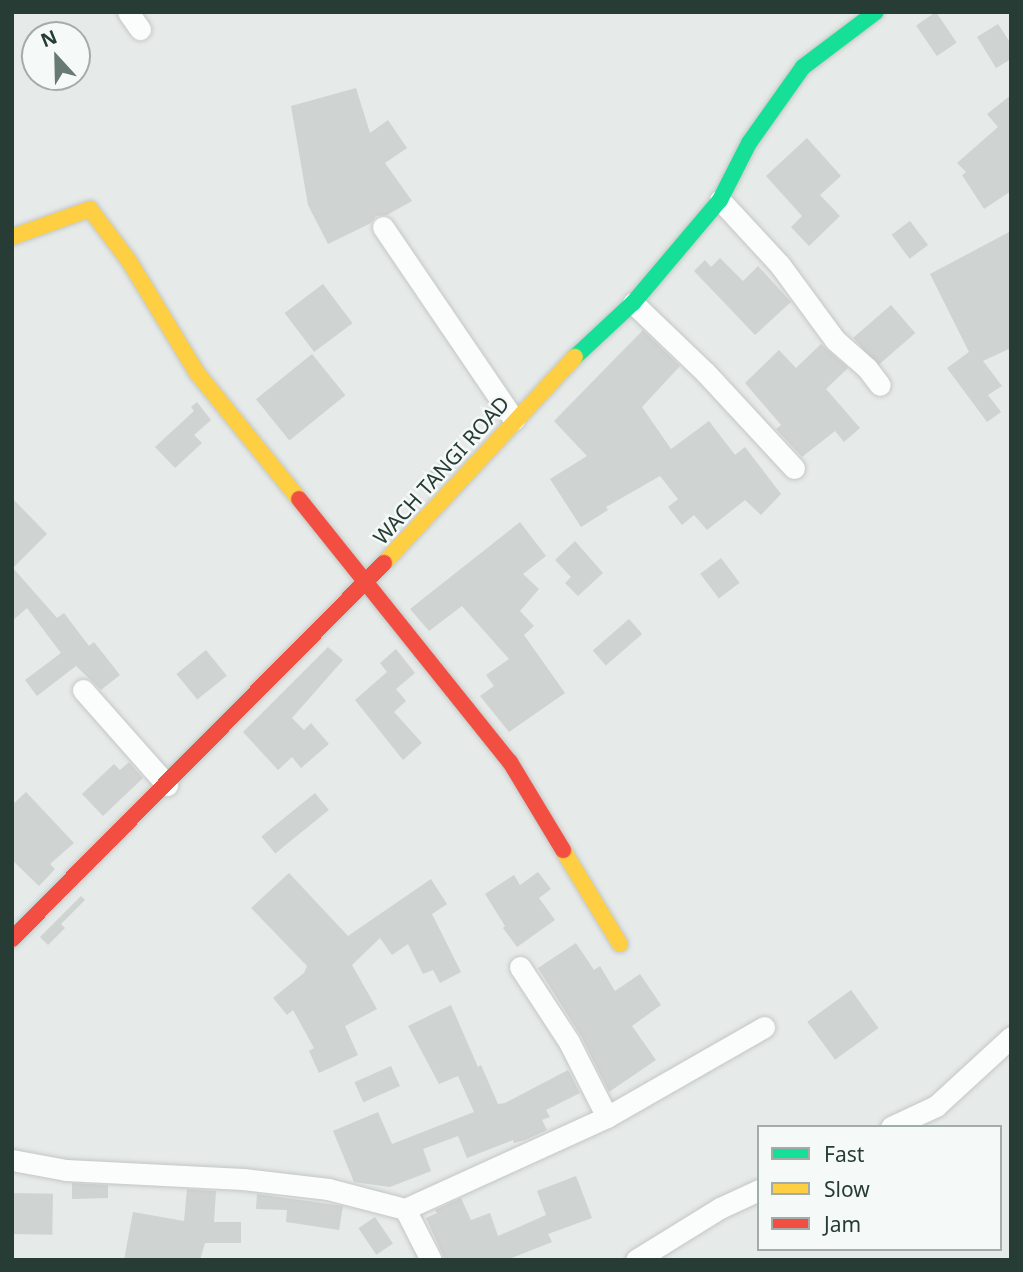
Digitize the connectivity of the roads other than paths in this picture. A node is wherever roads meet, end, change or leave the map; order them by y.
1 (876, 12) edge
2 (720, 200) junction
3 (383, 227) dead end
4 (12, 237) edge
5 (633, 303) junction
6 (880, 385) dead end
7 (514, 420) junction
8 (794, 468) dead end
9 (367, 582) junction
10 (83, 690) dead end
11 (167, 785) junction
12 (12, 940) edge
13 (620, 944) dead end
14 (520, 967) dead end
15 (764, 1027) dead end
16 (1011, 1037) edge
17 (607, 1117) junction
18 (895, 1125) edge
19 (12, 1160) edge
20 (757, 1190) edge
21 (405, 1209) junction
22 (432, 1260) edge
23 (636, 1260) edge

1 - 2 main road, WACH TANGI ROAD
2 - 5 main road, WACH TANGI ROAD
2 - 6 street
3 - 7 street
4 - 9 main road
5 - 7 main road, WACH TANGI ROAD
5 - 8 street
7 - 9 main road, WACH TANGI ROAD
9 - 11 main road, WACH TANGI ROAD
9 - 13 main road
10 - 11 street
11 - 12 main road, WACH TANGI ROAD
14 - 17 street
15 - 17 street
16 - 18 street
17 - 21 street
19 - 21 street
20 - 23 street
21 - 22 street

